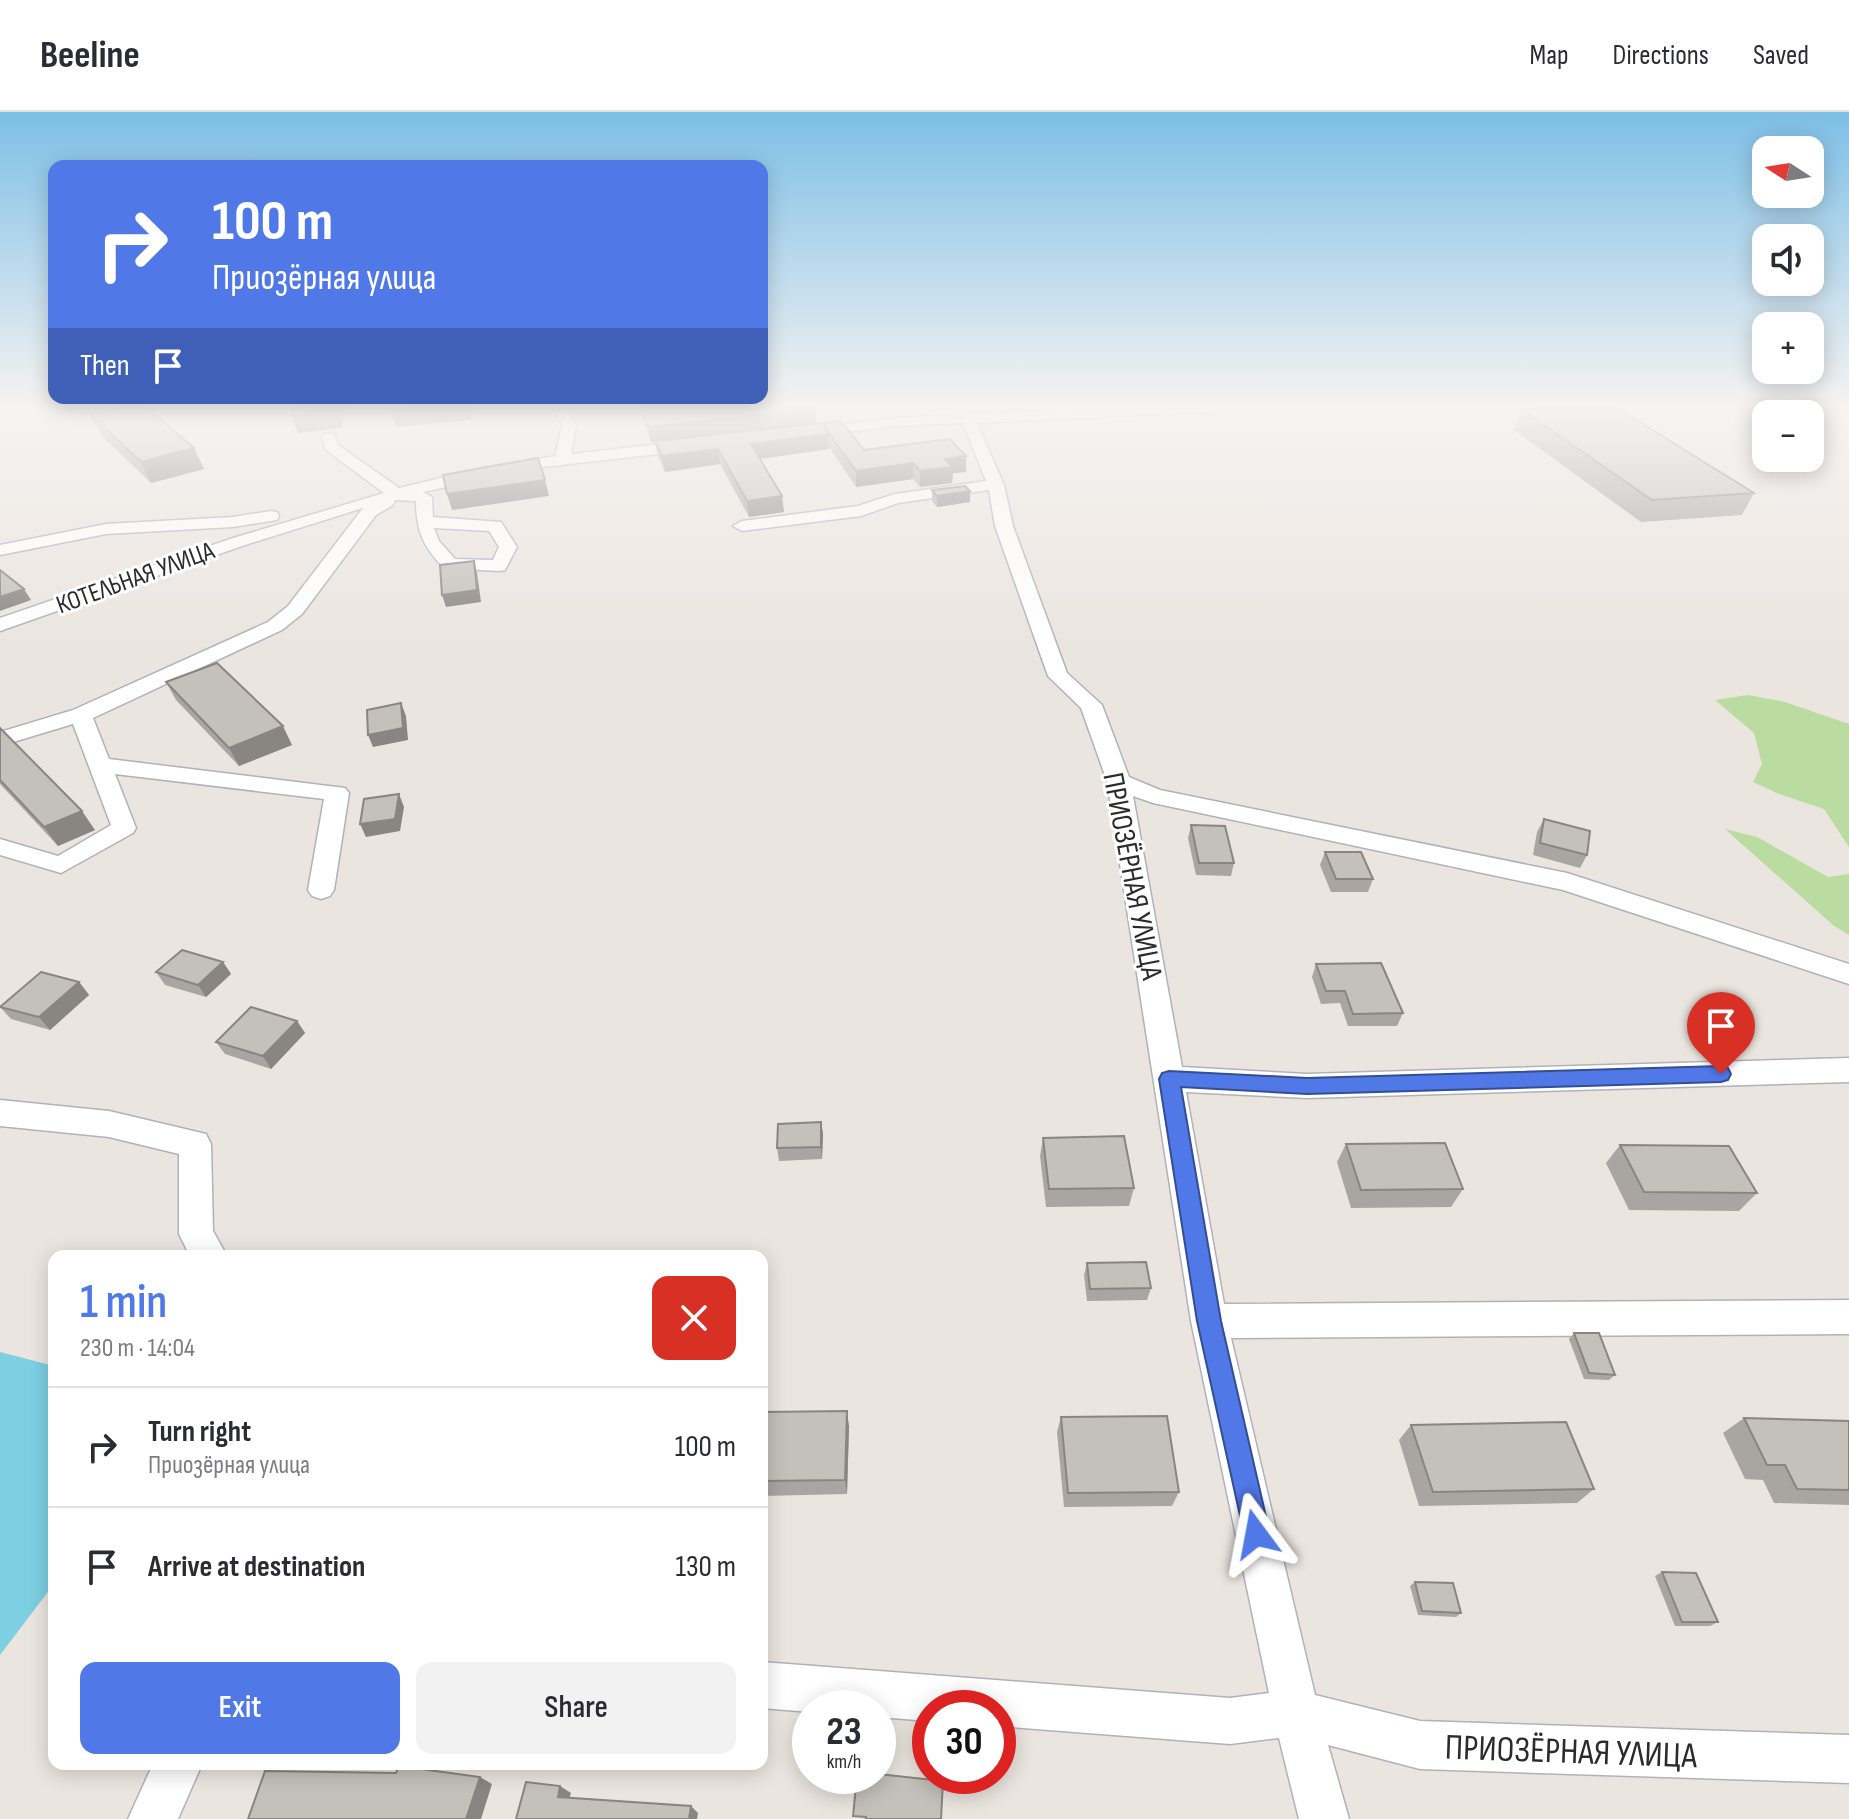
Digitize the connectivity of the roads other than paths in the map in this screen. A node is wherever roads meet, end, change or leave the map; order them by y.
1 (386, 487) edge
2 (431, 487) edge
3 (976, 487) edge
4 (996, 487) edge
5 (398, 495) junction
6 (424, 522) junction
7 (742, 526) dead end
8 (0, 550) edge
9 (0, 625) edge
10 (81, 715) junction
11 (0, 739) edge
12 (100, 765) junction
13 (1119, 781) junction
14 (0, 847) edge
15 (321, 890) dead end
16 (1849, 974) edge
17 (1849, 1070) edge
18 (1169, 1079) junction
19 (0, 1113) edge
20 (205, 1250) edge
21 (1849, 1317) edge
22 (1209, 1321) junction
23 (768, 1685) edge
24 (1296, 1713) junction
25 (1849, 1759) edge
26 (175, 1770) edge
27 (153, 1819) edge
28 (1324, 1819) edge

1 - 5 street
2 - 5 street, КОТЕЛЬНАЯ УЛИЦА
3 - 7 street
4 - 13 street, ПРИОЗЁРНАЯ УЛИЦА
5 - 6 street
5 - 8 street
5 - 9 street, КОТЕЛЬНАЯ УЛИЦА
5 - 10 street
6 - 6 street
10 - 11 street
10 - 12 street
12 - 14 street
12 - 15 street
13 - 16 street
13 - 18 street, ПРИОЗЁРНАЯ УЛИЦА
17 - 18 street
18 - 22 street, ПРИОЗЁРНАЯ УЛИЦА
19 - 20 street
21 - 22 street
22 - 24 street, ПРИОЗЁРНАЯ УЛИЦА
23 - 24 street
24 - 25 street, ПРИОЗЁРНАЯ УЛИЦА
24 - 28 street, ПРИОЗЁРНАЯ УЛИЦА
26 - 27 street

